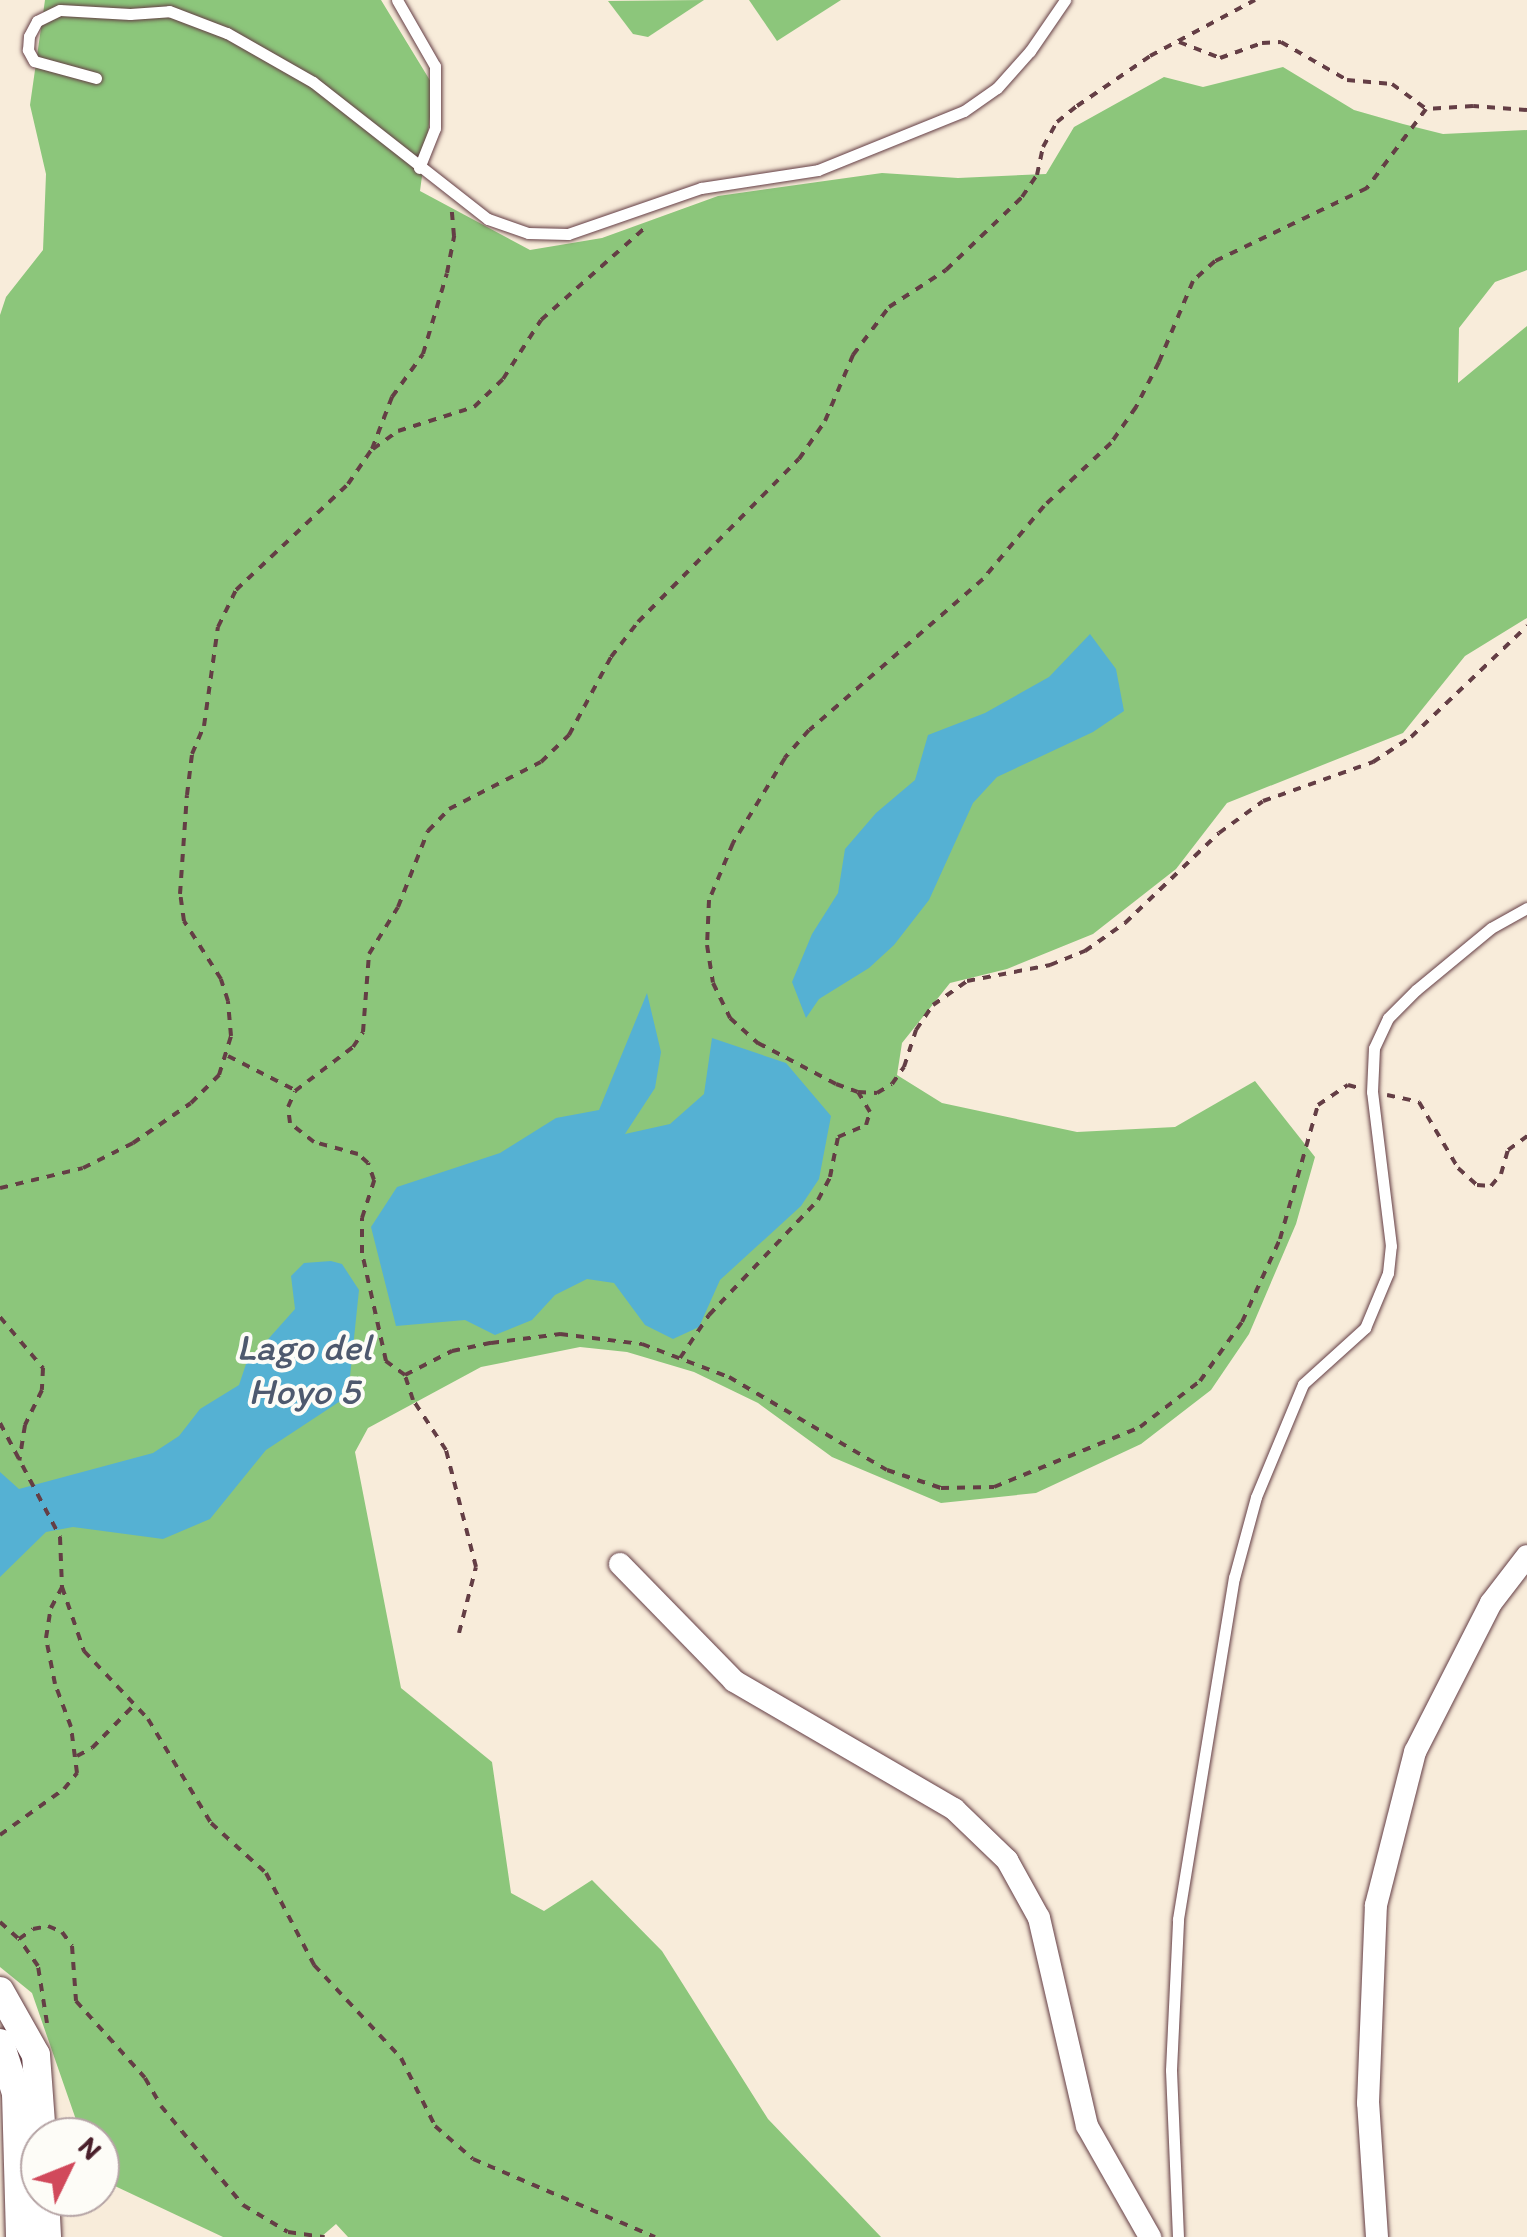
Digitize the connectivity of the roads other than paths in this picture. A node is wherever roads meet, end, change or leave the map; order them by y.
1 (397, 0) edge
2 (1065, 0) edge
3 (96, 78) dead end
4 (419, 168) junction
5 (1527, 908) edge
6 (1527, 1556) edge
7 (620, 1564) dead end
8 (0, 1991) edge
9 (0, 2043) edge
10 (41, 2117) edge
11 (20, 2237) edge
12 (1150, 2237) edge
13 (1178, 2237) edge
14 (1377, 2237) edge

1 - 4 lane
2 - 4 lane
3 - 4 lane
5 - 13 lane
6 - 14 street
7 - 12 street
8 - 10 street
9 - 11 street

